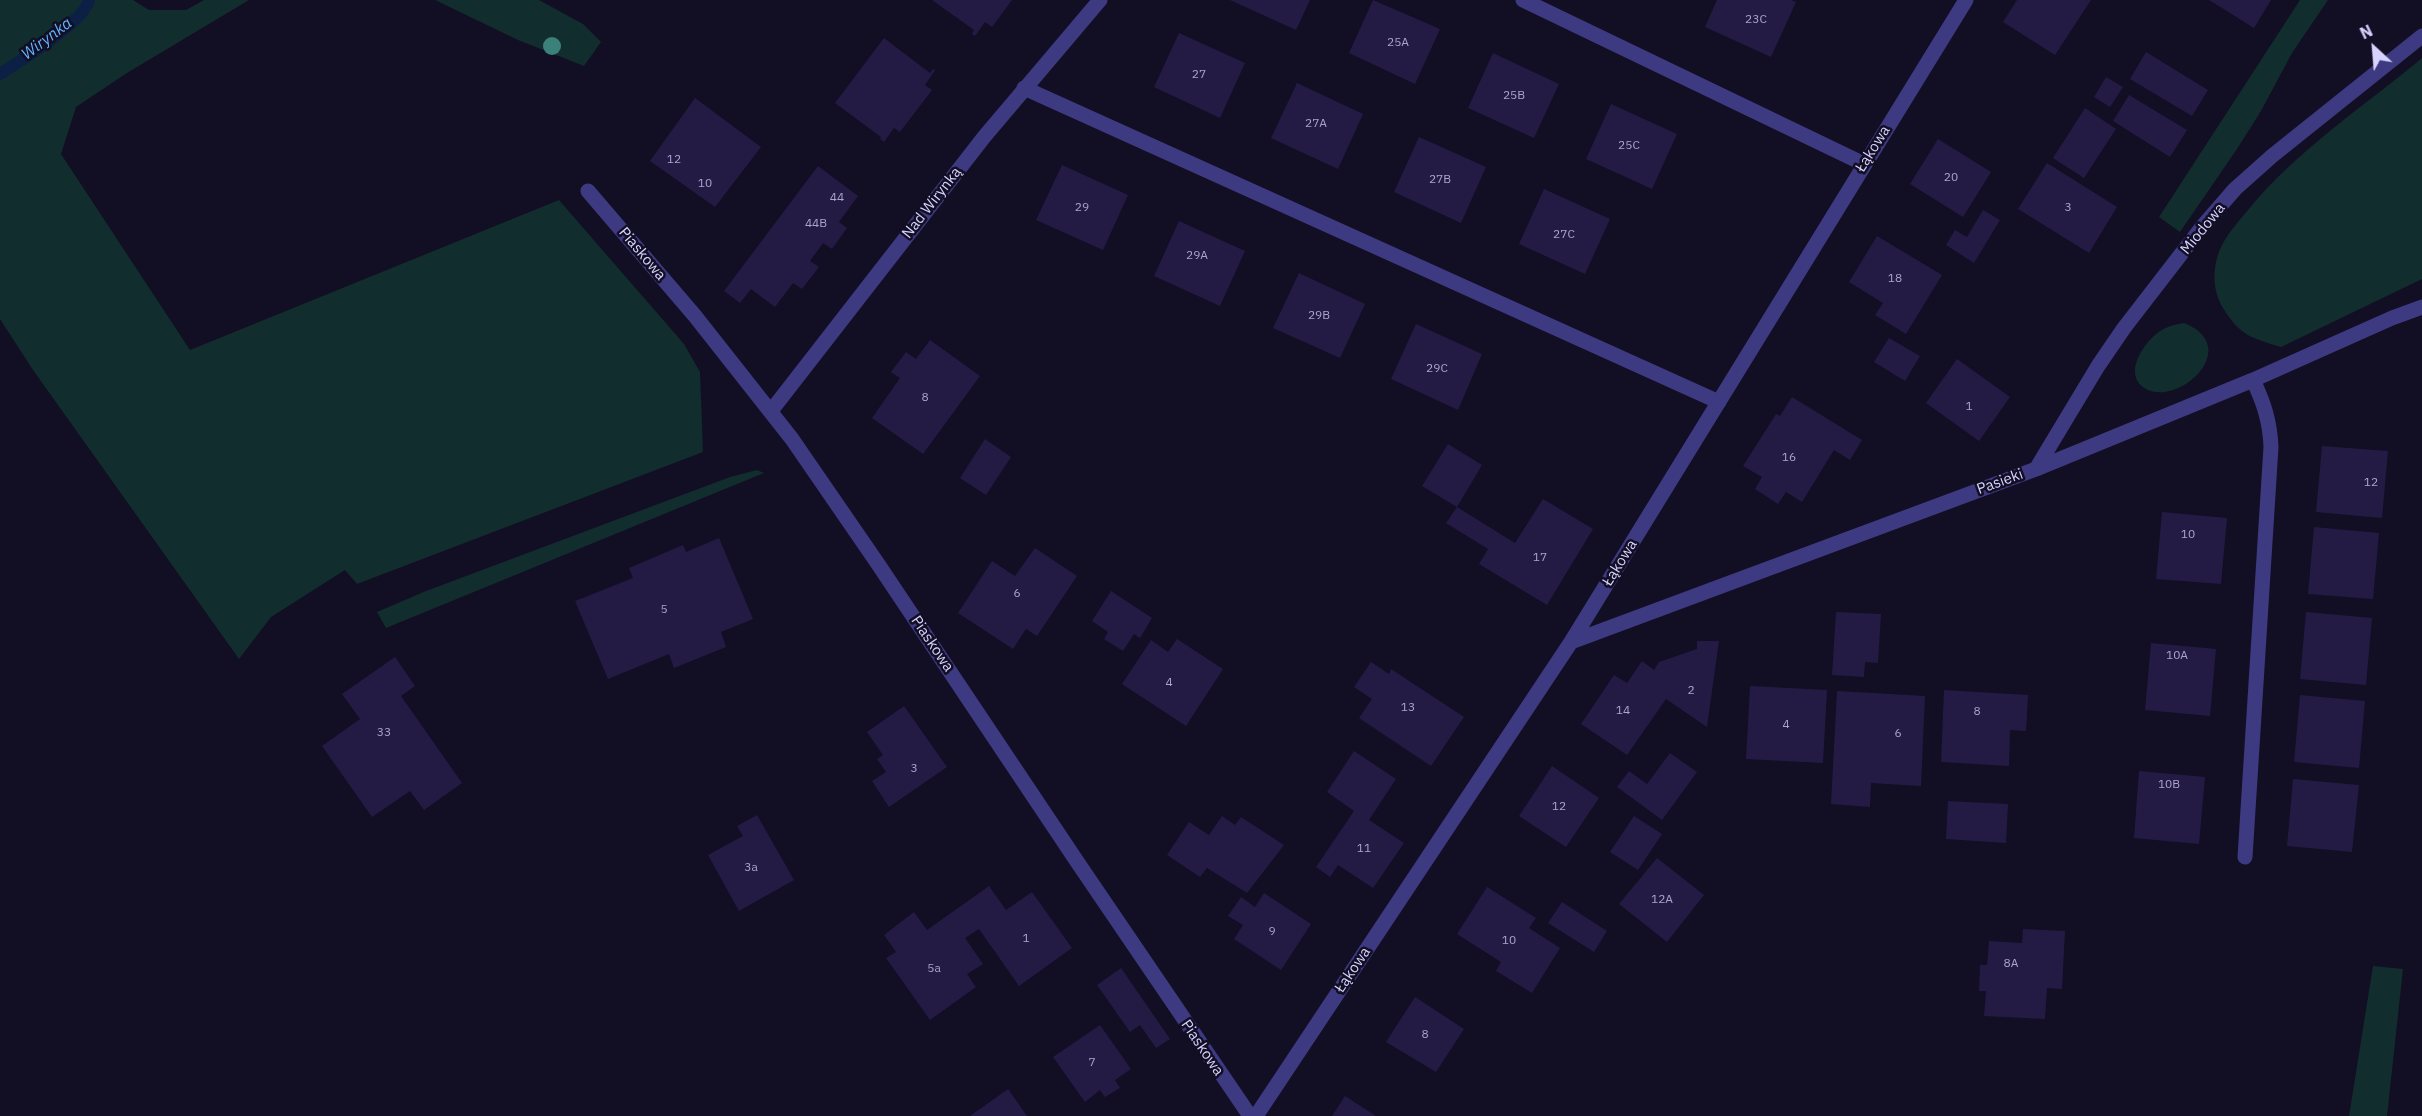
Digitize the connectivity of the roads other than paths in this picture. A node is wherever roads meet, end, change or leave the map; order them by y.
1 (1100, 0) edge
2 (1523, 0) edge
3 (1966, 0) edge
4 (2422, 36) edge
5 (1024, 88) junction
6 (1864, 164) junction
7 (588, 191) dead end
8 (2422, 307) edge
9 (2253, 380) junction
10 (1719, 402) junction
11 (771, 411) junction
12 (2036, 469) junction
13 (1571, 642) junction
14 (2244, 857) dead end
15 (1250, 1116) edge
16 (1256, 1116) edge

1 - 5 street, Nad Wirynką
2 - 6 street
3 - 6 street, Łąkowa
4 - 12 street, Miodowa
5 - 10 street
5 - 11 street, Nad Wirynką
6 - 10 street, Łąkowa
7 - 11 street, Piaskowa
8 - 9 street, Pasieki
9 - 12 street, Pasieki
9 - 14 street
10 - 13 street, Łąkowa
11 - 15 street, Piaskowa
12 - 13 street, Pasieki
13 - 16 street, Łąkowa

